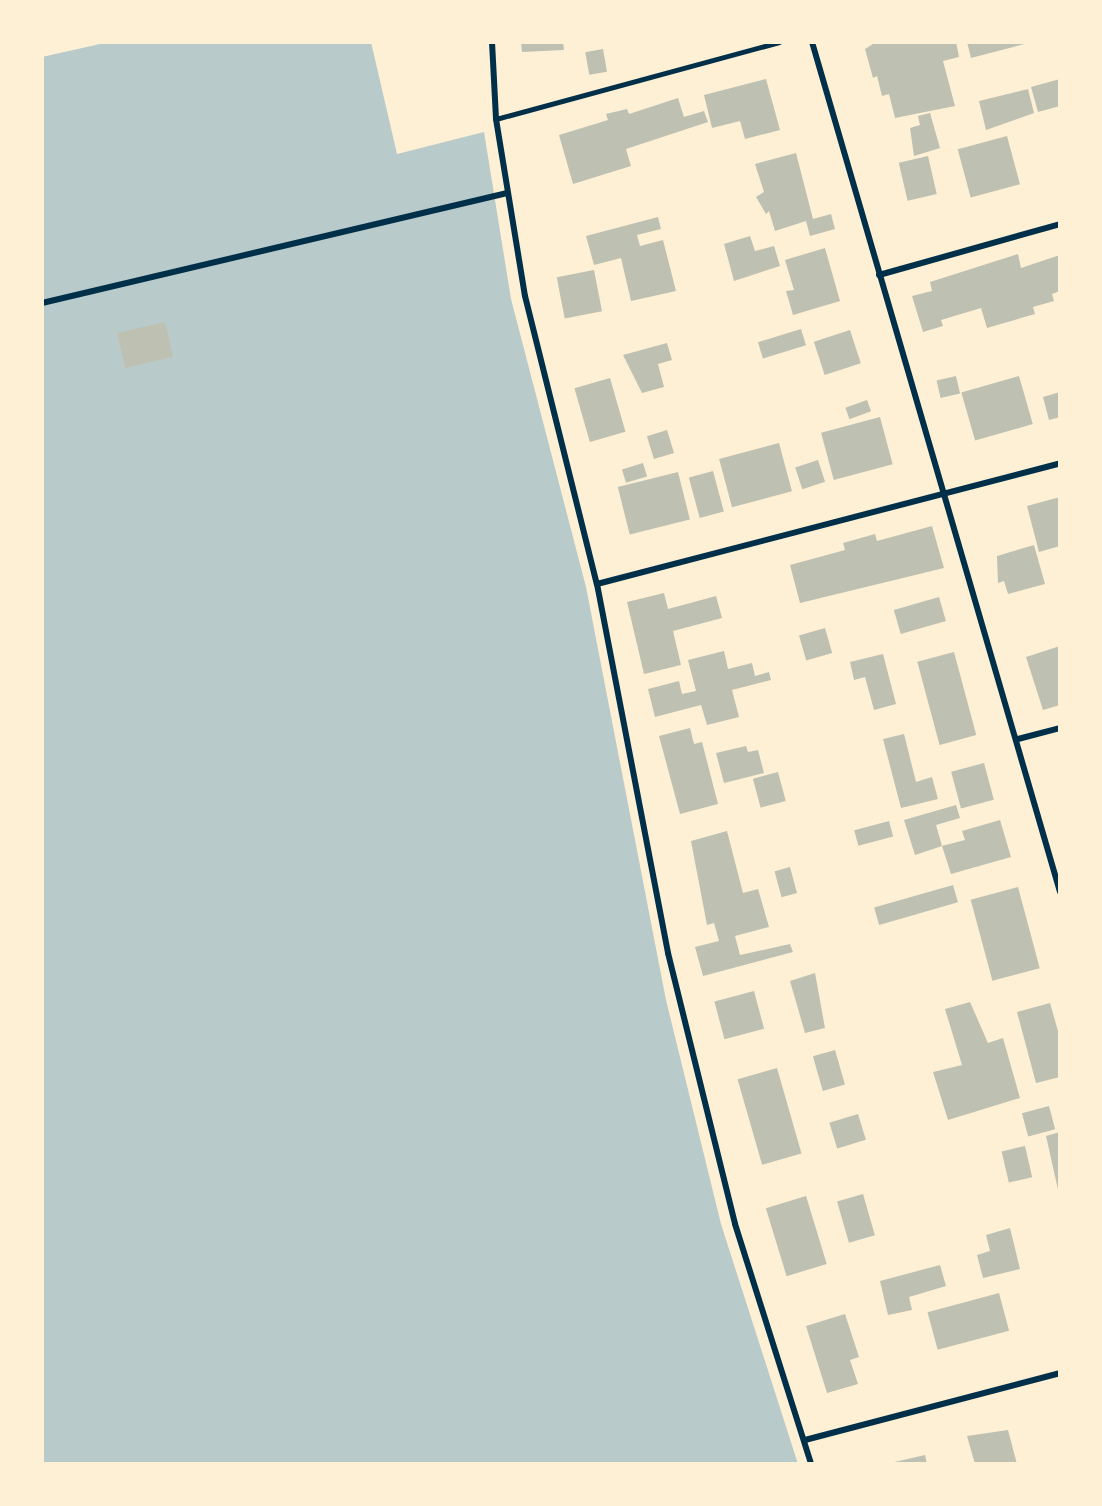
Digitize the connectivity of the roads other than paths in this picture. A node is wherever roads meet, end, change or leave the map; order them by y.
1 (492, 42) edge
2 (779, 42) edge
3 (812, 42) edge
4 (496, 119) junction
5 (506, 193) junction
6 (1060, 224) edge
7 (879, 275) junction
8 (42, 303) edge
9 (1060, 463) edge
10 (945, 494) junction
11 (597, 584) junction
12 (1060, 728) edge
13 (1018, 739) junction
14 (1060, 892) edge
15 (1060, 1373) edge
16 (805, 1440) junction
17 (811, 1464) edge

1 - 4 street
2 - 4 lane
3 - 7 street
4 - 5 street
5 - 8 street
5 - 11 street
6 - 7 street
7 - 10 street
9 - 10 street
10 - 11 street
10 - 13 street
11 - 16 street
12 - 13 street
13 - 14 street
15 - 16 street
16 - 17 street

